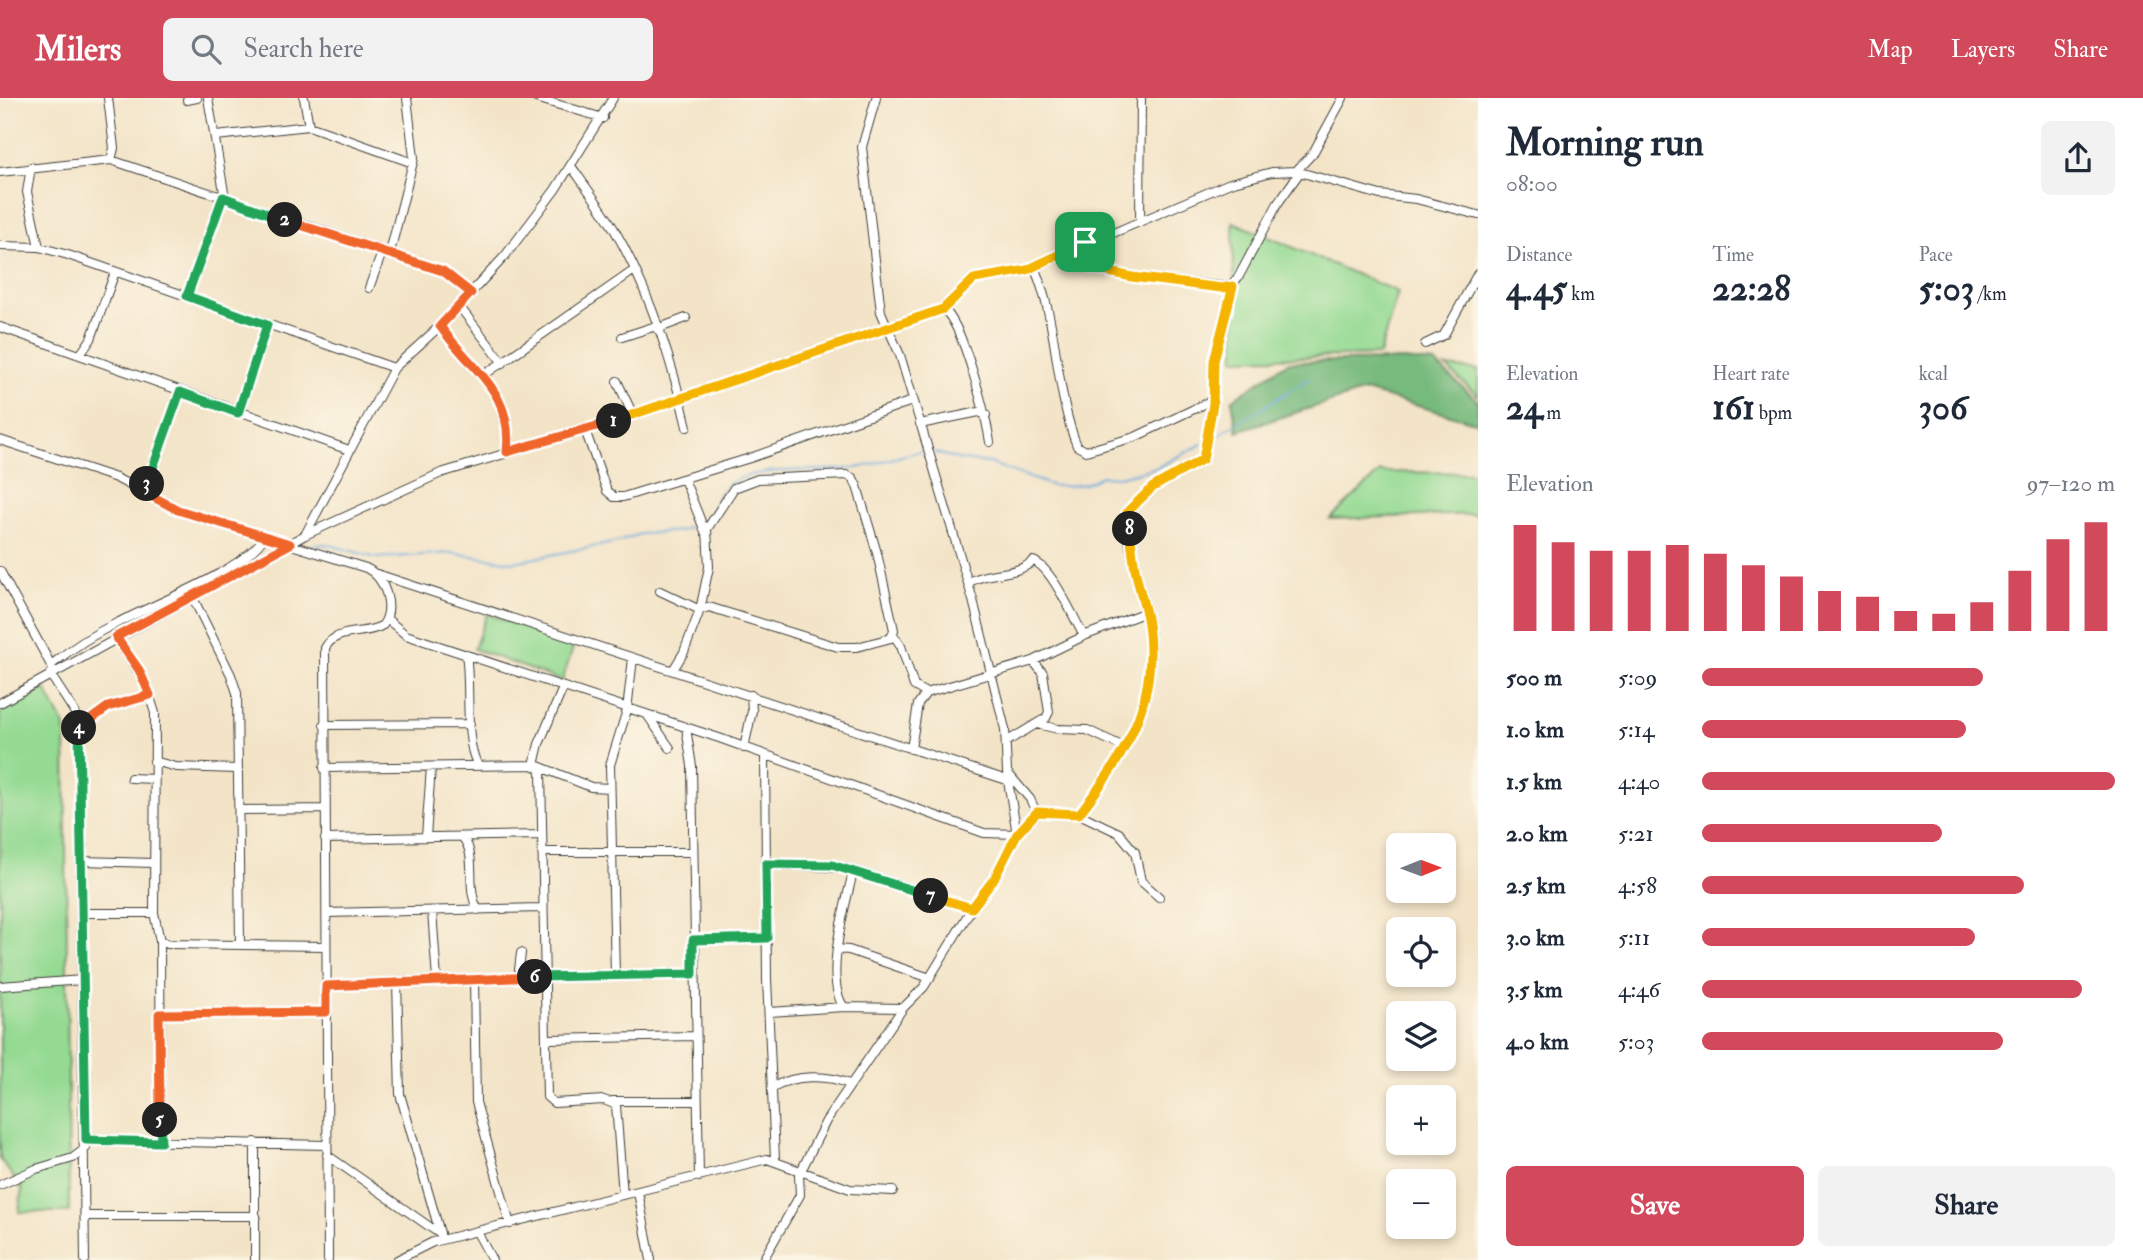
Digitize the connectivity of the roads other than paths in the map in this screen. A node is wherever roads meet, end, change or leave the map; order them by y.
1 (107, 98) edge
2 (197, 98) edge
3 (208, 98) edge
4 (304, 98) edge
5 (407, 98) edge
6 (536, 98) edge
7 (612, 98) edge
8 (876, 98) edge
9 (1141, 98) edge
10 (1343, 98) edge
11 (187, 100) dead end
12 (603, 118) junction
13 (309, 126) junction
14 (216, 136) junction
15 (111, 160) junction
16 (413, 163) junction
17 (571, 166) junction
18 (31, 167) junction
19 (1298, 171) junction
20 (0, 172) edge
21 (223, 197) junction
22 (1478, 215) edge
23 (1140, 222) junction
24 (34, 232) junction
25 (1085, 242) junction
26 (0, 246) edge
27 (26, 246) junction
28 (39, 247) junction
29 (386, 251) junction
30 (1034, 267) junction
31 (634, 271) junction
32 (115, 272) junction
33 (1478, 273) edge
34 (1233, 286) junction
35 (369, 288) dead end
36 (471, 293) junction
37 (187, 296) junction
38 (459, 306) junction
39 (943, 309) junction
40 (686, 318) dead end
41 (267, 325) junction
42 (440, 326) junction
43 (0, 327) edge
44 (657, 327) junction
45 (888, 327) junction
46 (622, 337) dead end
47 (1425, 344) dead end
48 (80, 355) junction
49 (503, 363) junction
50 (394, 368) junction
51 (484, 375) junction
52 (617, 381) dead end
53 (180, 392) junction
54 (680, 398) junction
55 (1213, 400) junction
56 (912, 401) junction
57 (238, 413) junction
58 (634, 415) junction
59 (986, 415) junction
60 (920, 424) junction
61 (687, 427) dead end
62 (585, 430) junction
63 (0, 440) edge
64 (990, 442) dead end
65 (348, 450) junction
66 (507, 452) junction
67 (684, 480) junction
68 (144, 492) junction
69 (706, 534) junction
70 (265, 535) junction
71 (305, 535) junction
72 (290, 544) junction
73 (1, 574) edge
74 (376, 574) junction
75 (968, 583) junction
76 (660, 591) dead end
77 (192, 596) junction
78 (699, 610) junction
79 (1146, 612) junction
80 (387, 619) junction
81 (1084, 636) junction
82 (116, 637) junction
83 (891, 637) junction
84 (466, 654) junction
85 (633, 658) junction
86 (1033, 662) junction
87 (52, 670) junction
88 (673, 670) junction
89 (990, 674) junction
90 (564, 688) junction
91 (926, 693) junction
92 (150, 695) junction
93 (751, 695) junction
94 (0, 703) edge
95 (628, 710) junction
96 (74, 711) junction
97 (648, 716) junction
98 (88, 720) junction
99 (470, 724) junction
100 (1037, 724) junction
101 (324, 725) junction
102 (79, 728) junction
103 (687, 728) junction
104 (1006, 742) junction
105 (670, 748) dead end
106 (744, 748) junction
107 (1126, 748) junction
108 (911, 749) junction
109 (471, 753) junction
110 (765, 757) junction
111 (154, 761) junction
112 (466, 764) junction
113 (477, 764) junction
114 (1006, 764) junction
115 (536, 766) junction
116 (431, 767) junction
117 (324, 768) junction
118 (237, 769) junction
119 (995, 776) junction
120 (131, 778) dead end
121 (154, 779) junction
122 (1012, 782) junction
123 (610, 788) junction
124 (325, 809) junction
125 (239, 810) junction
126 (1037, 812) junction
127 (1079, 814) junction
128 (1017, 834) junction
129 (541, 835) junction
130 (426, 837) junction
131 (463, 838) junction
132 (325, 839) junction
133 (613, 850) junction
134 (542, 852) junction
135 (693, 852) junction
136 (82, 862) junction
137 (154, 863) junction
138 (766, 864) junction
139 (853, 872) junction
140 (1159, 897) dead end
141 (541, 908) junction
142 (972, 908) junction
143 (432, 911) junction
144 (478, 911) junction
145 (82, 913) junction
146 (154, 913) junction
147 (327, 913) junction
148 (767, 938) junction
149 (693, 940) junction
150 (160, 941) junction
151 (240, 943) junction
152 (326, 946) junction
153 (837, 949) junction
154 (521, 953) dead end
155 (615, 974) junction
156 (693, 974) junction
157 (543, 976) junction
158 (518, 978) junction
159 (930, 978) junction
160 (83, 980) junction
161 (437, 980) junction
162 (474, 980) junction
163 (397, 982) junction
164 (0, 986) edge
165 (326, 986) junction
166 (845, 1007) junction
167 (903, 1008) junction
168 (326, 1012) junction
169 (770, 1012) junction
170 (159, 1014) junction
171 (694, 1036) junction
172 (548, 1039) junction
173 (849, 1084) junction
174 (773, 1087) junction
175 (612, 1101) junction
176 (696, 1101) junction
177 (161, 1142) junction
178 (255, 1142) junction
179 (86, 1144) junction
180 (327, 1145) junction
181 (327, 1155) junction
182 (775, 1159) junction
183 (802, 1169) junction
184 (699, 1177) junction
185 (0, 1185) edge
186 (893, 1191) dead end
187 (638, 1192) junction
188 (623, 1195) junction
189 (85, 1216) junction
190 (256, 1216) junction
191 (510, 1224) junction
192 (477, 1232) junction
193 (442, 1236) junction
194 (85, 1260) edge
195 (256, 1260) edge
196 (328, 1260) edge
197 (397, 1260) edge
198 (492, 1260) edge
199 (651, 1260) edge
200 (763, 1260) edge

1 - 15 street
2 - 11 street
3 - 14 street
4 - 13 street
5 - 16 street
6 - 12 street
7 - 12 street
8 - 45 street
9 - 23 street
10 - 19 street
12 - 17 street
13 - 14 street
13 - 16 street
14 - 21 street
15 - 18 street
15 - 21 street
16 - 29 street
17 - 31 street
17 - 36 street
18 - 20 street
18 - 24 street
19 - 22 street
19 - 23 street
19 - 34 street
21 - 29 street
21 - 37 street
23 - 25 street
24 - 27 street
24 - 28 street
25 - 30 street
25 - 34 street
26 - 27 street
27 - 28 street
28 - 32 street
29 - 35 street
29 - 36 street
30 - 39 street
30 - 55 street
31 - 44 street
31 - 49 street
32 - 37 street
32 - 48 street
33 - 47 street
34 - 55 street
36 - 38 street
37 - 41 street
38 - 42 street
38 - 49 street
39 - 45 street
39 - 59 street
40 - 44 street
41 - 50 street
41 - 57 street
42 - 50 street
42 - 51 street
43 - 48 street
44 - 46 street
44 - 54 street
45 - 54 street
45 - 56 street
48 - 53 street
49 - 51 street
50 - 65 street
51 - 66 street
52 - 58 street
53 - 57 street
53 - 68 street
54 - 58 street
54 - 61 street
55 - 79 street
56 - 60 street
56 - 67 street
57 - 65 street
58 - 62 street
59 - 60 street
59 - 64 street
60 - 75 street
62 - 66 street
62 - 67 street
63 - 68 street
65 - 71 street
66 - 71 street
67 - 69 street
68 - 70 street
69 - 78 street
69 - 83 street
70 - 72 street
70 - 87 street
71 - 72 street
72 - 74 street
72 - 77 street
73 - 87 street
74 - 80 street
74 - 85 street
75 - 81 street
75 - 89 street
76 - 78 street
77 - 82 street
77 - 118 street
78 - 83 street
78 - 88 street
79 - 81 street
79 - 107 street
80 - 84 street
80 - 101 street
81 - 86 street
82 - 87 street
82 - 92 street
83 - 91 street
84 - 90 street
84 - 99 street
85 - 88 street
85 - 95 street
86 - 89 street
86 - 100 street
87 - 94 street
87 - 96 street
88 - 93 street
89 - 91 street
89 - 104 street
90 - 95 street
90 - 115 street
91 - 108 street
92 - 98 street
92 - 111 street
93 - 106 street
93 - 108 street
95 - 97 street
95 - 123 street
96 - 98 street
96 - 102 street
97 - 103 street
97 - 105 street
98 - 102 street
99 - 101 street
99 - 109 street
100 - 104 street
100 - 107 street
101 - 117 street
102 - 136 street
103 - 106 street
103 - 135 street
104 - 114 street
106 - 110 street
107 - 127 street
108 - 119 street
109 - 112 street
109 - 113 street
110 - 128 street
110 - 138 street
111 - 118 street
111 - 121 street
112 - 113 street
112 - 116 street
113 - 115 street
114 - 119 street
114 - 122 street
115 - 123 street
115 - 129 street
116 - 117 street
116 - 130 street
117 - 124 street
118 - 125 street
119 - 122 street
120 - 121 street
121 - 137 street
122 - 126 street
122 - 128 street
123 - 133 street
124 - 125 street
124 - 132 street
125 - 151 street
126 - 127 street
126 - 128 street
127 - 140 street
128 - 142 street
129 - 131 street
129 - 134 street
130 - 131 street
130 - 132 street
131 - 144 street
132 - 147 street
133 - 134 street
133 - 135 street
133 - 155 street
134 - 141 street
135 - 149 street
136 - 137 street
136 - 145 street
137 - 146 street
138 - 139 street
138 - 148 street
139 - 142 street
139 - 153 street
141 - 144 street
141 - 157 street
142 - 159 street
143 - 144 street
143 - 147 street
143 - 161 street
145 - 146 street
145 - 160 street
146 - 150 street
147 - 152 street
148 - 149 street
148 - 169 street
149 - 156 street
150 - 151 street
150 - 170 street
151 - 152 street
152 - 165 street
153 - 159 street
153 - 166 street
154 - 158 street
155 - 156 street
155 - 157 street
156 - 171 street
157 - 158 street
157 - 172 street
158 - 162 street
159 - 167 street
160 - 164 street
160 - 179 street
161 - 162 street
161 - 163 street
162 - 191 street
163 - 165 street
163 - 193 street
165 - 168 street
166 - 167 street
166 - 169 street
167 - 173 street
168 - 170 street
168 - 180 street
169 - 174 street
170 - 177 street
171 - 172 street
171 - 176 street
172 - 175 street
173 - 174 street
173 - 183 street
174 - 182 street
175 - 176 street
175 - 188 street
176 - 184 street
177 - 178 street
177 - 179 street
178 - 180 street
178 - 190 street
179 - 185 street
179 - 189 street
180 - 181 street
181 - 193 street
181 - 196 street
182 - 183 street
182 - 184 street
183 - 186 street
183 - 200 street
184 - 187 street
187 - 188 street
187 - 199 street
188 - 191 street
189 - 190 street
189 - 194 street
190 - 195 street
191 - 192 street
192 - 193 street
192 - 198 street
193 - 197 street

